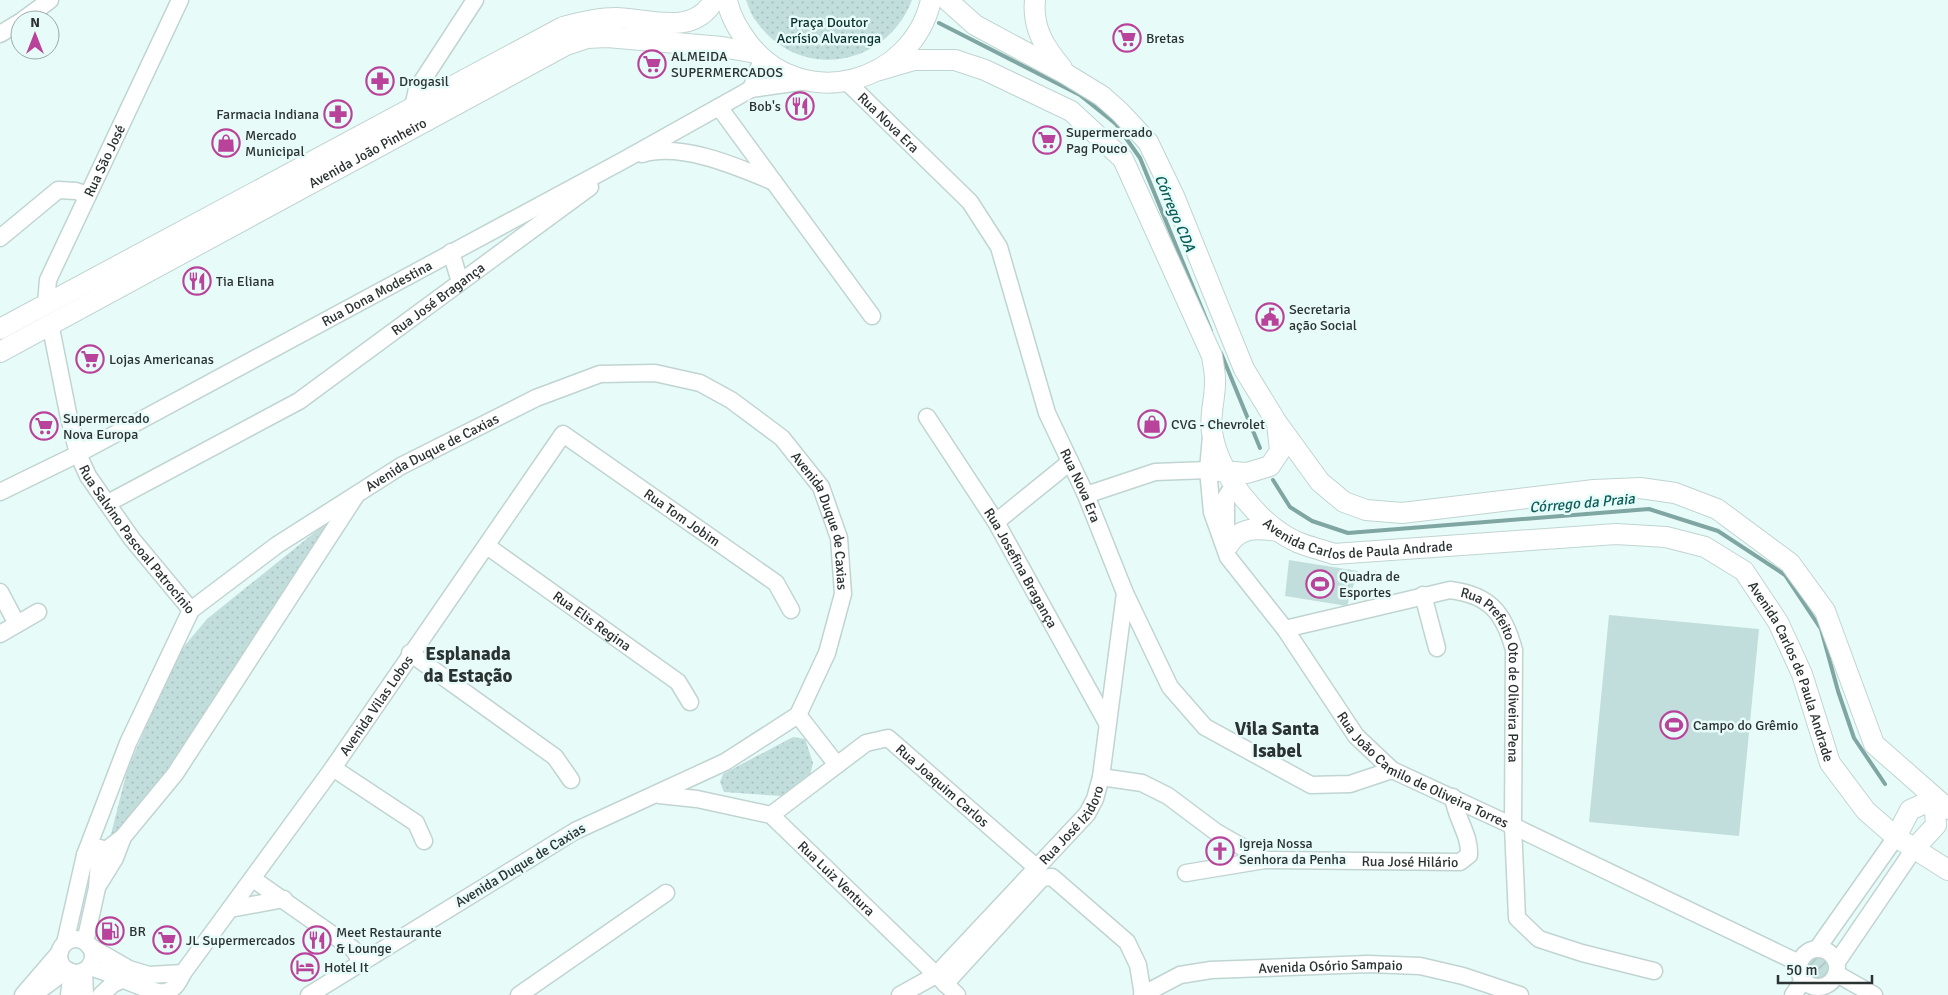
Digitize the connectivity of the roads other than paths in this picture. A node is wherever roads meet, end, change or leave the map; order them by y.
1 (50, 0) edge
2 (180, 0) edge
3 (475, 0) edge
4 (714, 0) edge
5 (727, 0) edge
6 (931, 0) edge
7 (947, 0) edge
8 (1035, 0) edge
9 (36, 10) edge
10 (759, 56) junction
11 (880, 70) junction
12 (1066, 74) junction
13 (427, 75) junction
14 (807, 80) junction
15 (846, 82) junction
16 (458, 85) junction
17 (751, 89) junction
18 (719, 106) junction
19 (413, 107) junction
20 (624, 160) junction
21 (774, 182) junction
22 (88, 195) junction
23 (0, 238) edge
24 (451, 252) junction
25 (460, 282) junction
26 (48, 314) junction
27 (872, 316) dead end
28 (0, 329) edge
29 (0, 352) edge
30 (927, 417) dead end
31 (1277, 423) junction
32 (563, 434) joint
33 (78, 454) junction
34 (1070, 462) junction
35 (1229, 475) junction
36 (0, 492) edge
37 (359, 492) junction
38 (1086, 495) junction
39 (108, 503) junction
40 (996, 522) junction
41 (1278, 531) junction
42 (487, 546) junction
43 (1227, 552) junction
44 (0, 592) edge
45 (1125, 593) junction
46 (1423, 595) junction
47 (191, 610) junction
48 (791, 610) dead end
49 (38, 612) dead end
50 (17, 624) junction
51 (1285, 629) junction
52 (0, 634) edge
53 (1437, 648) dead end
54 (410, 653) junction
55 (690, 702) dead end
56 (798, 715) junction
57 (1107, 724) junction
58 (837, 765) junction
59 (333, 768) junction
60 (1392, 770) junction
61 (700, 774) junction
62 (1101, 777) junction
63 (571, 780) dead end
64 (656, 795) junction
65 (1453, 797) junction
66 (697, 799) junction
67 (1941, 804) edge
68 (771, 815) junction
69 (1513, 826) junction
70 (123, 837) junction
71 (1896, 837) junction
72 (424, 841) dead end
73 (1914, 849) junction
74 (92, 855) junction
75 (1265, 860) junction
76 (1036, 867) junction
77 (1948, 870) edge
78 (1186, 873) dead end
79 (253, 879) junction
80 (97, 888) junction
81 (666, 893) dead end
82 (284, 899) junction
83 (230, 909) junction
84 (87, 944) junction
85 (63, 947) junction
86 (1817, 949) junction
87 (361, 961) junction
88 (1799, 963) junction
89 (78, 970) junction
90 (1654, 971) dead end
91 (183, 973) junction
92 (1836, 973) junction
93 (124, 979) junction
94 (940, 979) junction
95 (1803, 981) junction
96 (1822, 993) edge
97 (23, 995) edge
98 (34, 995) edge
99 (70, 995) edge
100 (85, 995) edge
101 (101, 995) edge
102 (309, 995) edge
103 (519, 995) edge
104 (900, 995) edge
105 (957, 995) edge
106 (1143, 995) edge
107 (1520, 995) edge
108 (1792, 995) edge
109 (1840, 995) edge
110 (1874, 995) edge

1 - 9 street
2 - 22 street, Rua São José
3 - 13 street
4 - 16 main road, Avenida João Pinheiro
5 - 10 main road
6 - 11 main road
7 - 12 main road, Avenida Carlos de Paula Andrade
8 - 12 main road
10 - 14 main road
10 - 17 street
10 - 26 main road, Avenida João Pinheiro
11 - 15 main road
11 - 35 main road, Avenida Carlos de Paula Andrade
12 - 31 main road, Avenida Carlos de Paula Andrade
13 - 16 street
13 - 19 street
14 - 15 main road
14 - 17 street, Rua Dona Modestina
15 - 34 street, Rua Nova Era
16 - 19 main road, Avenida João Pinheiro
17 - 18 street, Rua Dona Modestina
18 - 20 street, Rua Dona Modestina
18 - 21 street
19 - 26 main road, Avenida João Pinheiro
20 - 21 street, Rua José Bragança
20 - 24 street, Rua Dona Modestina
20 - 25 street, Rua José Bragança
21 - 27 street
22 - 23 street
22 - 26 street, Rua São José
24 - 25 street
24 - 33 street, Rua Dona Modestina
25 - 39 street, Rua José Bragança
26 - 28 main road, Avenida João Pinheiro
26 - 29 main road, Avenida João Pinheiro
26 - 33 street, Rua Salvino Pascoal Patrocínio
30 - 40 street, Rua Josefina Bragança
31 - 35 main road
31 - 67 main road, Avenida Carlos de Paula Andrade
32 - 42 street, Avenida Vilas Lobos
32 - 48 street, Rua Tom Jobim
33 - 36 street, Rua Dona Modestina
33 - 39 street, Rua Salvino Pascoal Patrocínio
34 - 38 street, Rua Nova Era
34 - 40 street
35 - 38 street
35 - 41 main road, Avenida Carlos de Paula Andrade
35 - 43 street
35 - 43 street, Rua João Camilo de Oliveira Torres
37 - 47 street, Avenida Duque de Caxias
37 - 56 street, Avenida Duque de Caxias
37 - 70 street, Avenida Duque de Caxias
38 - 45 street, Rua Nova Era
39 - 47 street, Rua Salvino Pascoal Patrocínio
40 - 57 street, Rua Josefina Bragança
41 - 43 main road
41 - 71 main road, Avenida Carlos de Paula Andrade
42 - 54 street, Avenida Vilas Lobos
42 - 55 street, Rua Elis Regina
43 - 51 street, Rua João Camilo de Oliveira Torres
44 - 50 street
45 - 57 street, Rua José Izidoro
45 - 60 street, Rua Nova Era
46 - 51 street, Rua Prefeito Oto de Oliveira Pena
46 - 53 street
46 - 69 street, Rua Prefeito Oto de Oliveira Pena
47 - 74 street, Rua Salvino Pascoal Patrocínio
49 - 50 street
50 - 52 street
51 - 60 street, Rua João Camilo de Oliveira Torres
54 - 59 street, Avenida Vilas Lobos
54 - 63 street
56 - 58 street
56 - 61 street, Avenida Duque de Caxias
57 - 62 street, Rua José Izidoro
58 - 68 street, Rua Joaquim Carlos
58 - 76 street, Rua Joaquim Carlos
59 - 72 street
59 - 79 street, Avenida Vilas Lobos
60 - 65 street, Rua João Camilo de Oliveira Torres
61 - 64 street, Avenida Duque de Caxias
61 - 66 street
62 - 75 street, Rua José Hilário
62 - 76 street, Rua José Izidoro
64 - 66 street
64 - 87 street, Avenida Duque de Caxias
65 - 69 street, Rua João Camilo de Oliveira Torres
65 - 75 street, Rua José Hilário
66 - 68 street
67 - 71 main road
67 - 73 main road
68 - 94 street, Rua Luiz Ventura
69 - 88 street, Rua João Camilo de Oliveira Torres
69 - 90 street, Rua Prefeito Oto de Oliveira Pena
70 - 74 street, Avenida Duque de Caxias
70 - 80 street, Avenida Duque de Caxias
71 - 73 main road, Avenida Carlos de Paula Andrade
71 - 86 street
73 - 77 main road, Avenida Carlos de Paula Andrade
73 - 92 street
74 - 80 street, Rua Salvino Pascoal Patrocínio
74 - 85 street, Rua Salvino Pascoal Patrocínio
75 - 78 street
76 - 94 street, Rua José Izidoro
79 - 82 street
79 - 83 street, Avenida Vilas Lobos
80 - 84 street, Rua Salvino Pascoal Patrocínio
81 - 103 street
82 - 83 street
82 - 87 street
83 - 91 street, Avenida Vilas Lobos
84 - 85 street
84 - 89 street
84 - 91 street
85 - 89 street
85 - 97 street
86 - 88 street
86 - 92 street
87 - 102 street, Avenida Duque de Caxias
88 - 95 street
89 - 93 street, Avenida Vilas Lobos
89 - 98 street
89 - 99 street
89 - 100 street
91 - 93 street, Avenida Vilas Lobos
92 - 96 street
92 - 109 street
92 - 110 street
93 - 101 street
94 - 104 street, Rua José Izidoro
94 - 105 street, Rua Luiz Ventura
94 - 106 street
95 - 96 street
95 - 108 street
106 - 107 street, Avenida Osório Sampaio

